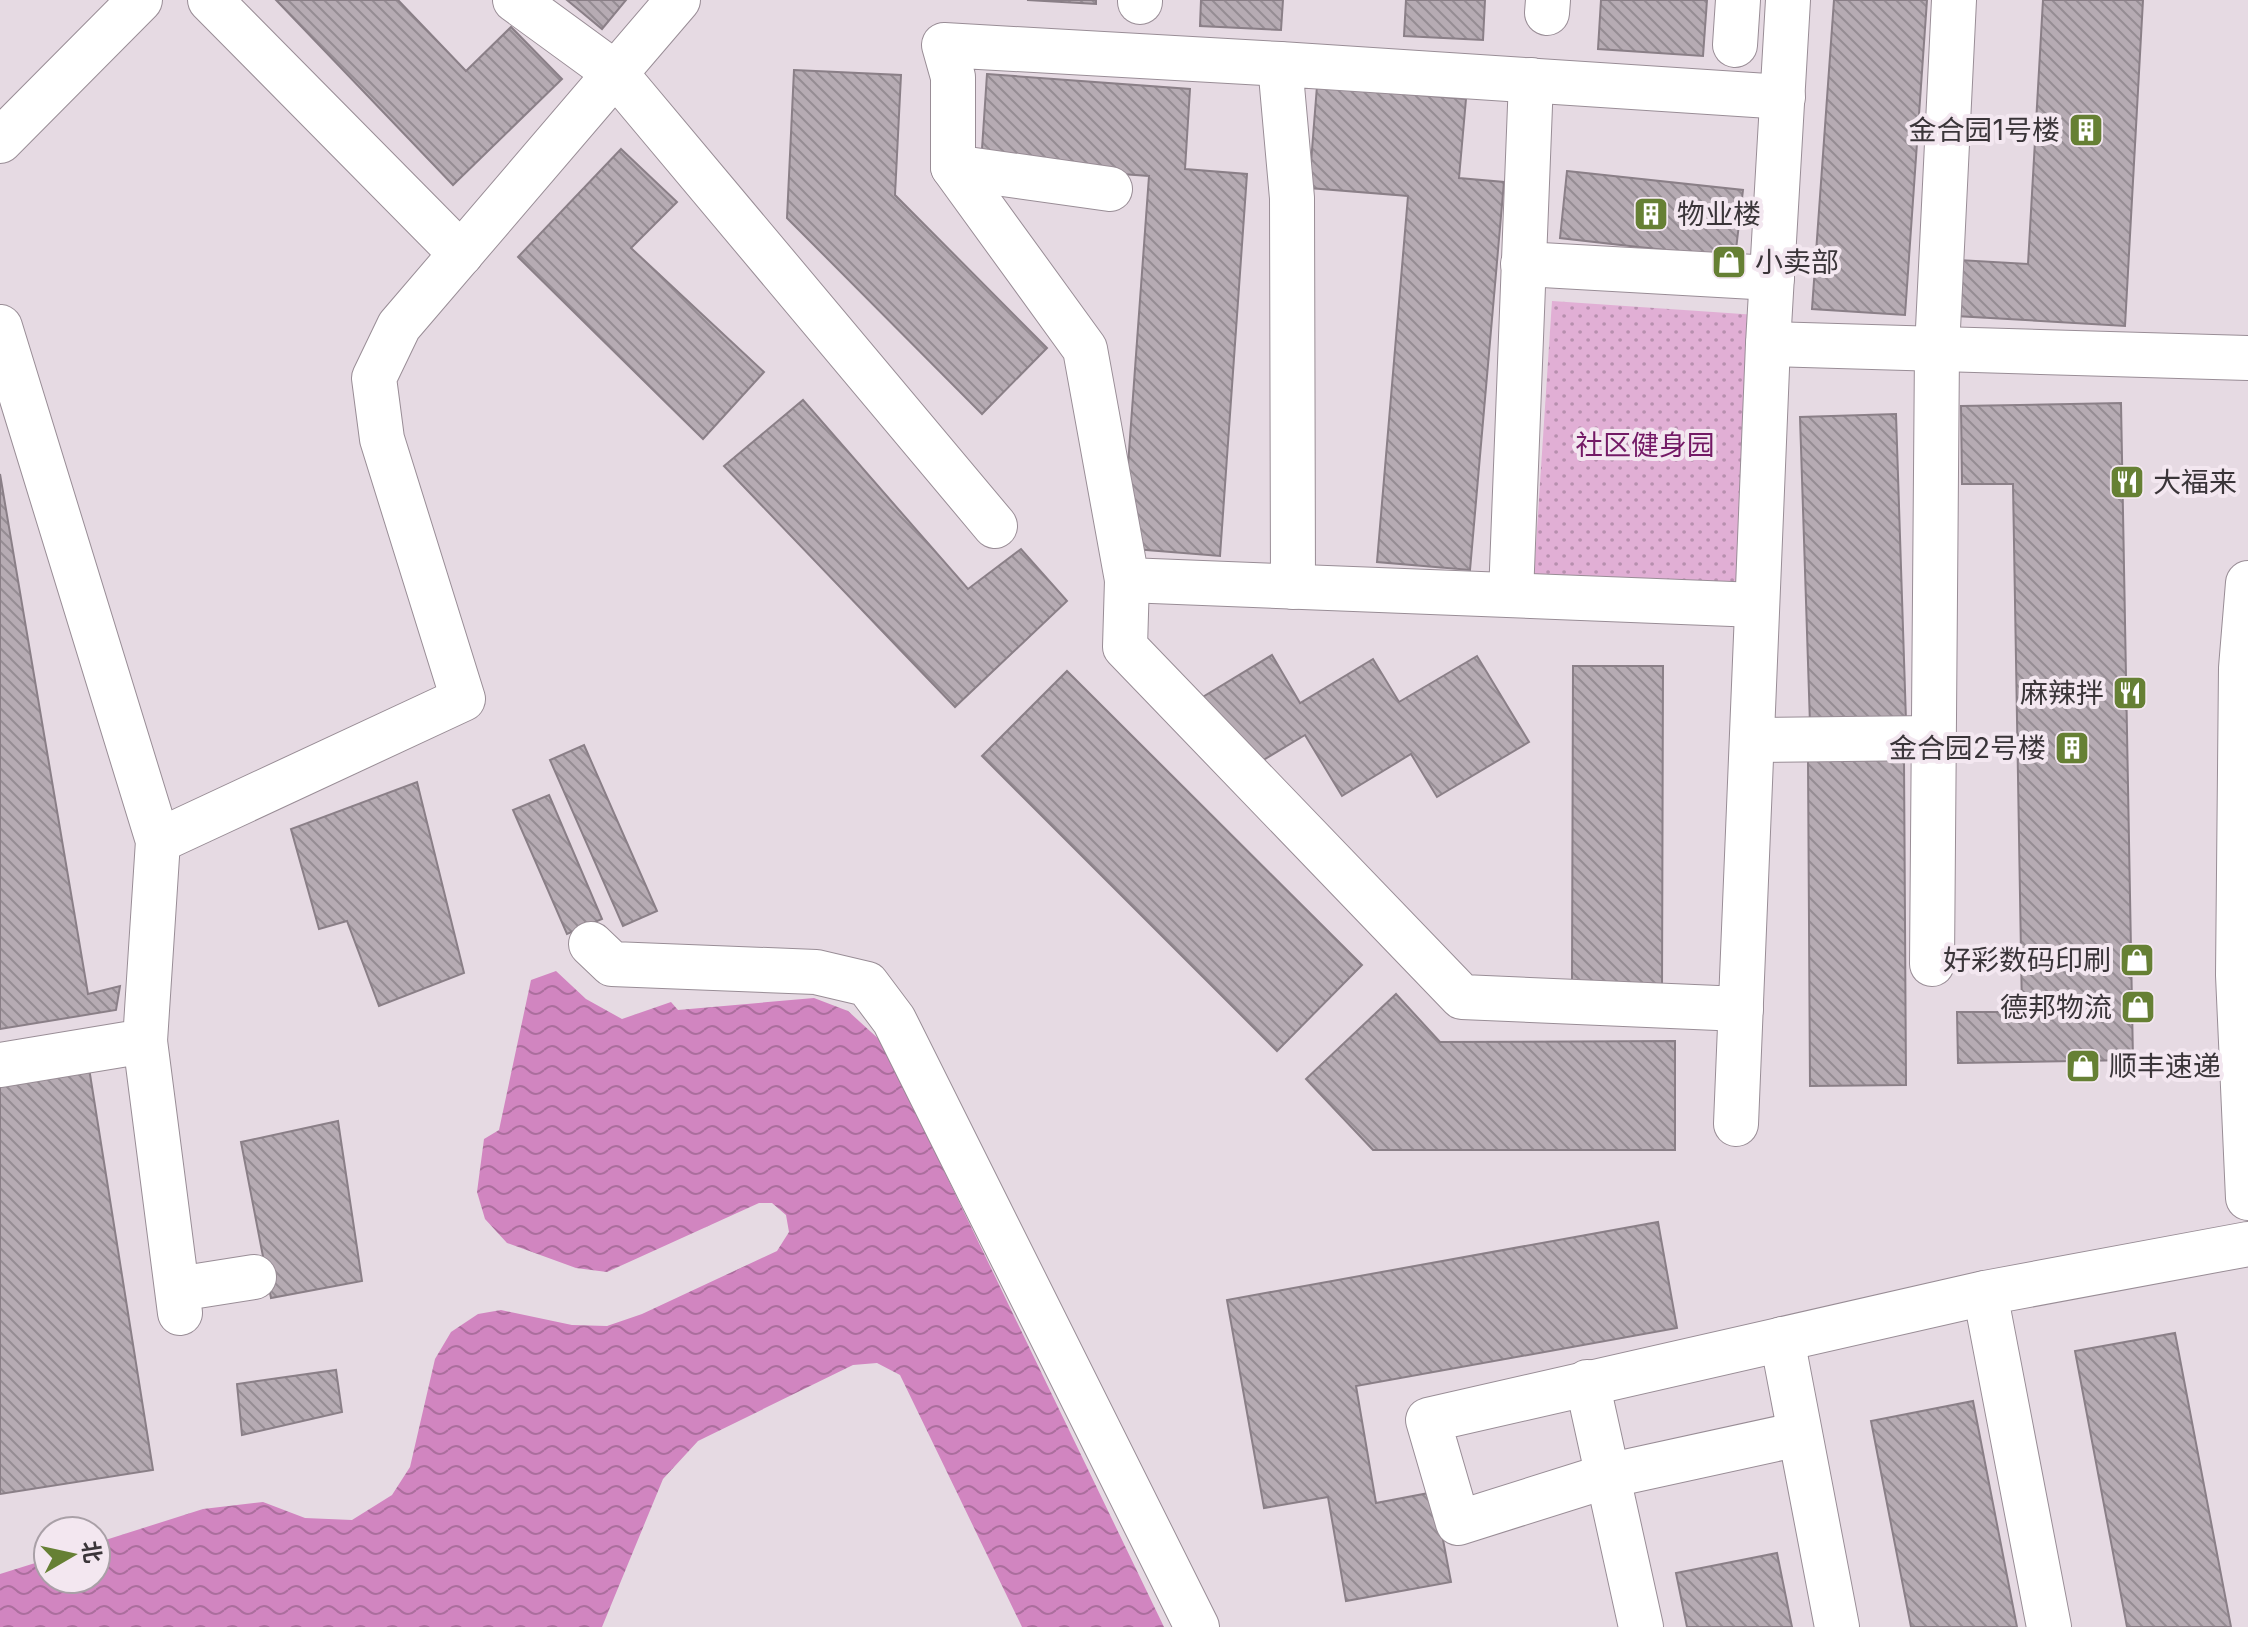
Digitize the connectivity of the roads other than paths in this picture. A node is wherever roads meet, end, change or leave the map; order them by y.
1 (140, 0) edge
2 (210, 0) edge
3 (515, 0) edge
4 (678, 0) edge
5 (1738, 0) edge
6 (1788, 0) edge
7 (1954, 0) edge
8 (1735, 45) dead end
9 (1280, 64) junction
10 (615, 73) junction
11 (1531, 80) junction
12 (1783, 97) junction
13 (0, 141) edge
14 (953, 167) junction
15 (1110, 189) dead end
16 (461, 254) junction
17 (1523, 264) junction
18 (1772, 278) junction
19 (0, 327) edge
20 (1768, 344) junction
21 (1937, 349) junction
22 (2248, 358) edge
23 (995, 526) dead end
24 (1127, 580) junction
25 (2248, 583) edge
26 (1293, 587) junction
27 (1511, 595) junction
28 (1757, 605) junction
29 (1934, 738) junction
30 (1752, 740) junction
31 (158, 841) junction
32 (591, 944) dead end
33 (1932, 964) dead end
34 (1741, 1009) junction
35 (145, 1041) junction
36 (0, 1065) edge
37 (1736, 1124) dead end
38 (2248, 1198) edge
39 (2248, 1244) edge
40 (254, 1277) dead end
41 (1985, 1293) junction
42 (1782, 1339) junction
43 (1587, 1382) junction
44 (1799, 1434) junction
45 (1607, 1476) junction
46 (1197, 1627) edge
47 (1641, 1627) edge
48 (1837, 1627) edge
49 (2049, 1627) edge

1 - 13 street
2 - 16 street
3 - 10 street
4 - 10 street
5 - 8 street
6 - 12 street
7 - 21 street
9 - 11 street
9 - 14 street
9 - 26 street
10 - 16 street
10 - 23 street
11 - 12 street
11 - 17 street
12 - 18 street
14 - 15 street
14 - 24 street
16 - 31 street
17 - 18 street
17 - 27 street
18 - 20 street
19 - 31 street
20 - 21 street
20 - 28 street
21 - 22 street
21 - 29 street
24 - 26 street
24 - 34 street
25 - 38 street
26 - 27 street
27 - 28 street
28 - 30 street
29 - 30 street
29 - 33 street
30 - 34 street
31 - 35 street
32 - 46 street
34 - 37 street
35 - 36 street
35 - 40 street
39 - 41 street
41 - 42 street
41 - 49 street
42 - 43 street
42 - 44 street
43 - 45 street
43 - 45 street
44 - 45 street
44 - 48 street
45 - 47 street

